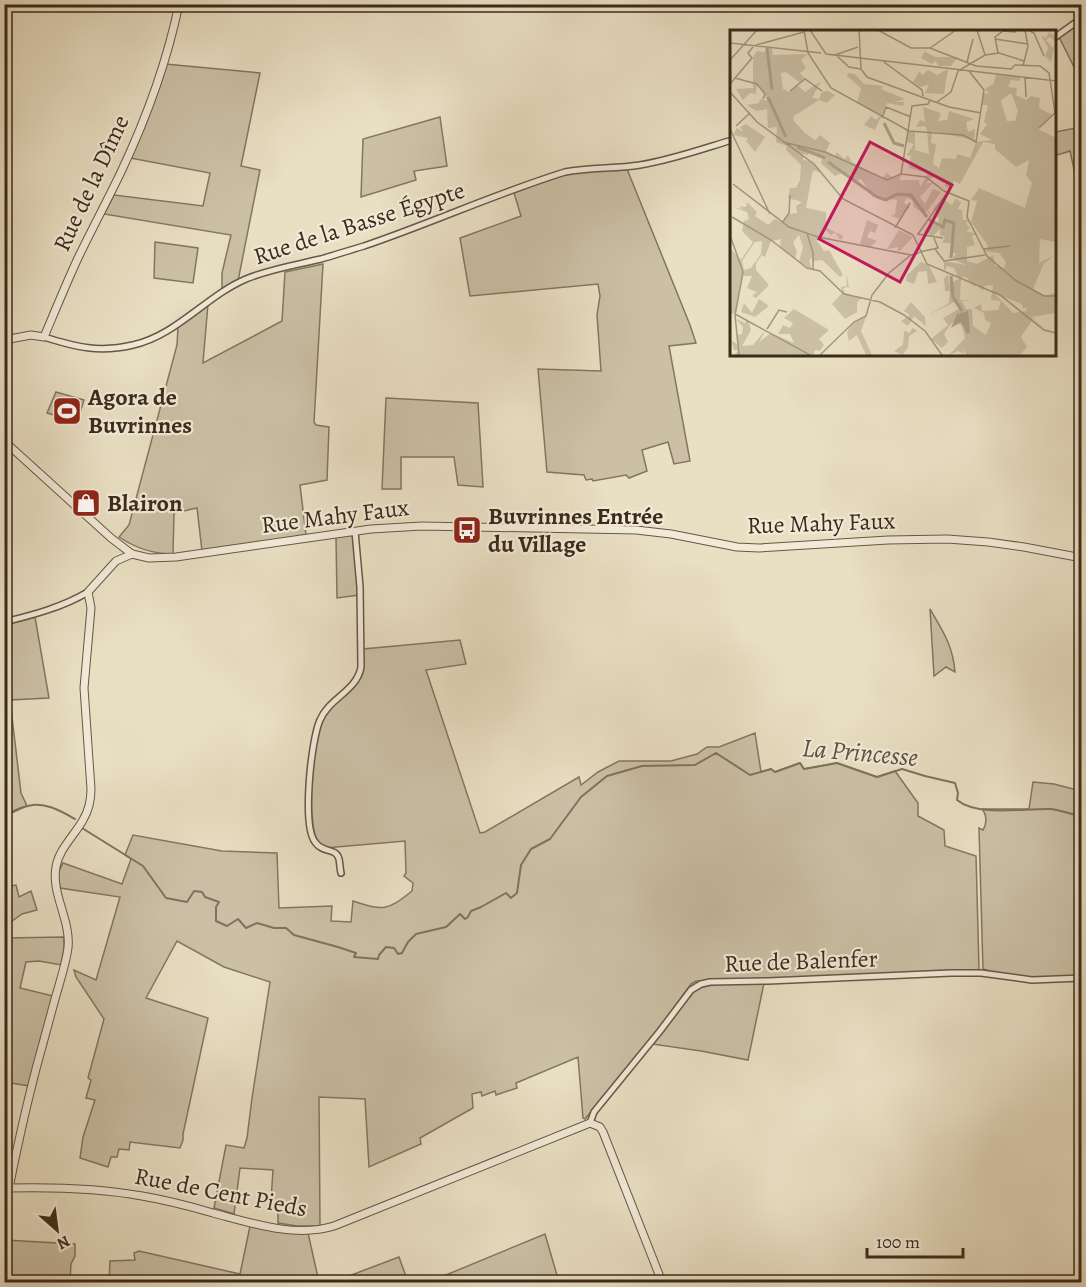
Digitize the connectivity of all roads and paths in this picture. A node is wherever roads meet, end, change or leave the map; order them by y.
1 (179, 4) edge
2 (1082, 18) edge
3 (1056, 37) edge
4 (730, 141) edge
5 (44, 337) junction
6 (4, 340) edge
7 (4, 441) edge
8 (355, 531) junction
9 (132, 554) junction
10 (1082, 558) edge
11 (88, 592) junction
12 (4, 622) edge
13 (341, 873) dead end
14 (1082, 978) edge
15 (590, 1123) junction
16 (7, 1188) edge
17 (662, 1282) edge

1 - 5 street, Rue de la Dîme
2 - 3 street
4 - 5 street, Rue de la Basse Égypte
5 - 6 street
7 - 9 street
8 - 9 street, Rue Mahy Faux
8 - 10 street, Rue Mahy Faux
8 - 13 street
9 - 11 street
11 - 12 street
11 - 16 street
14 - 15 street, Rue de Balenfer
15 - 16 street, Rue de Cent Pieds
15 - 17 street

